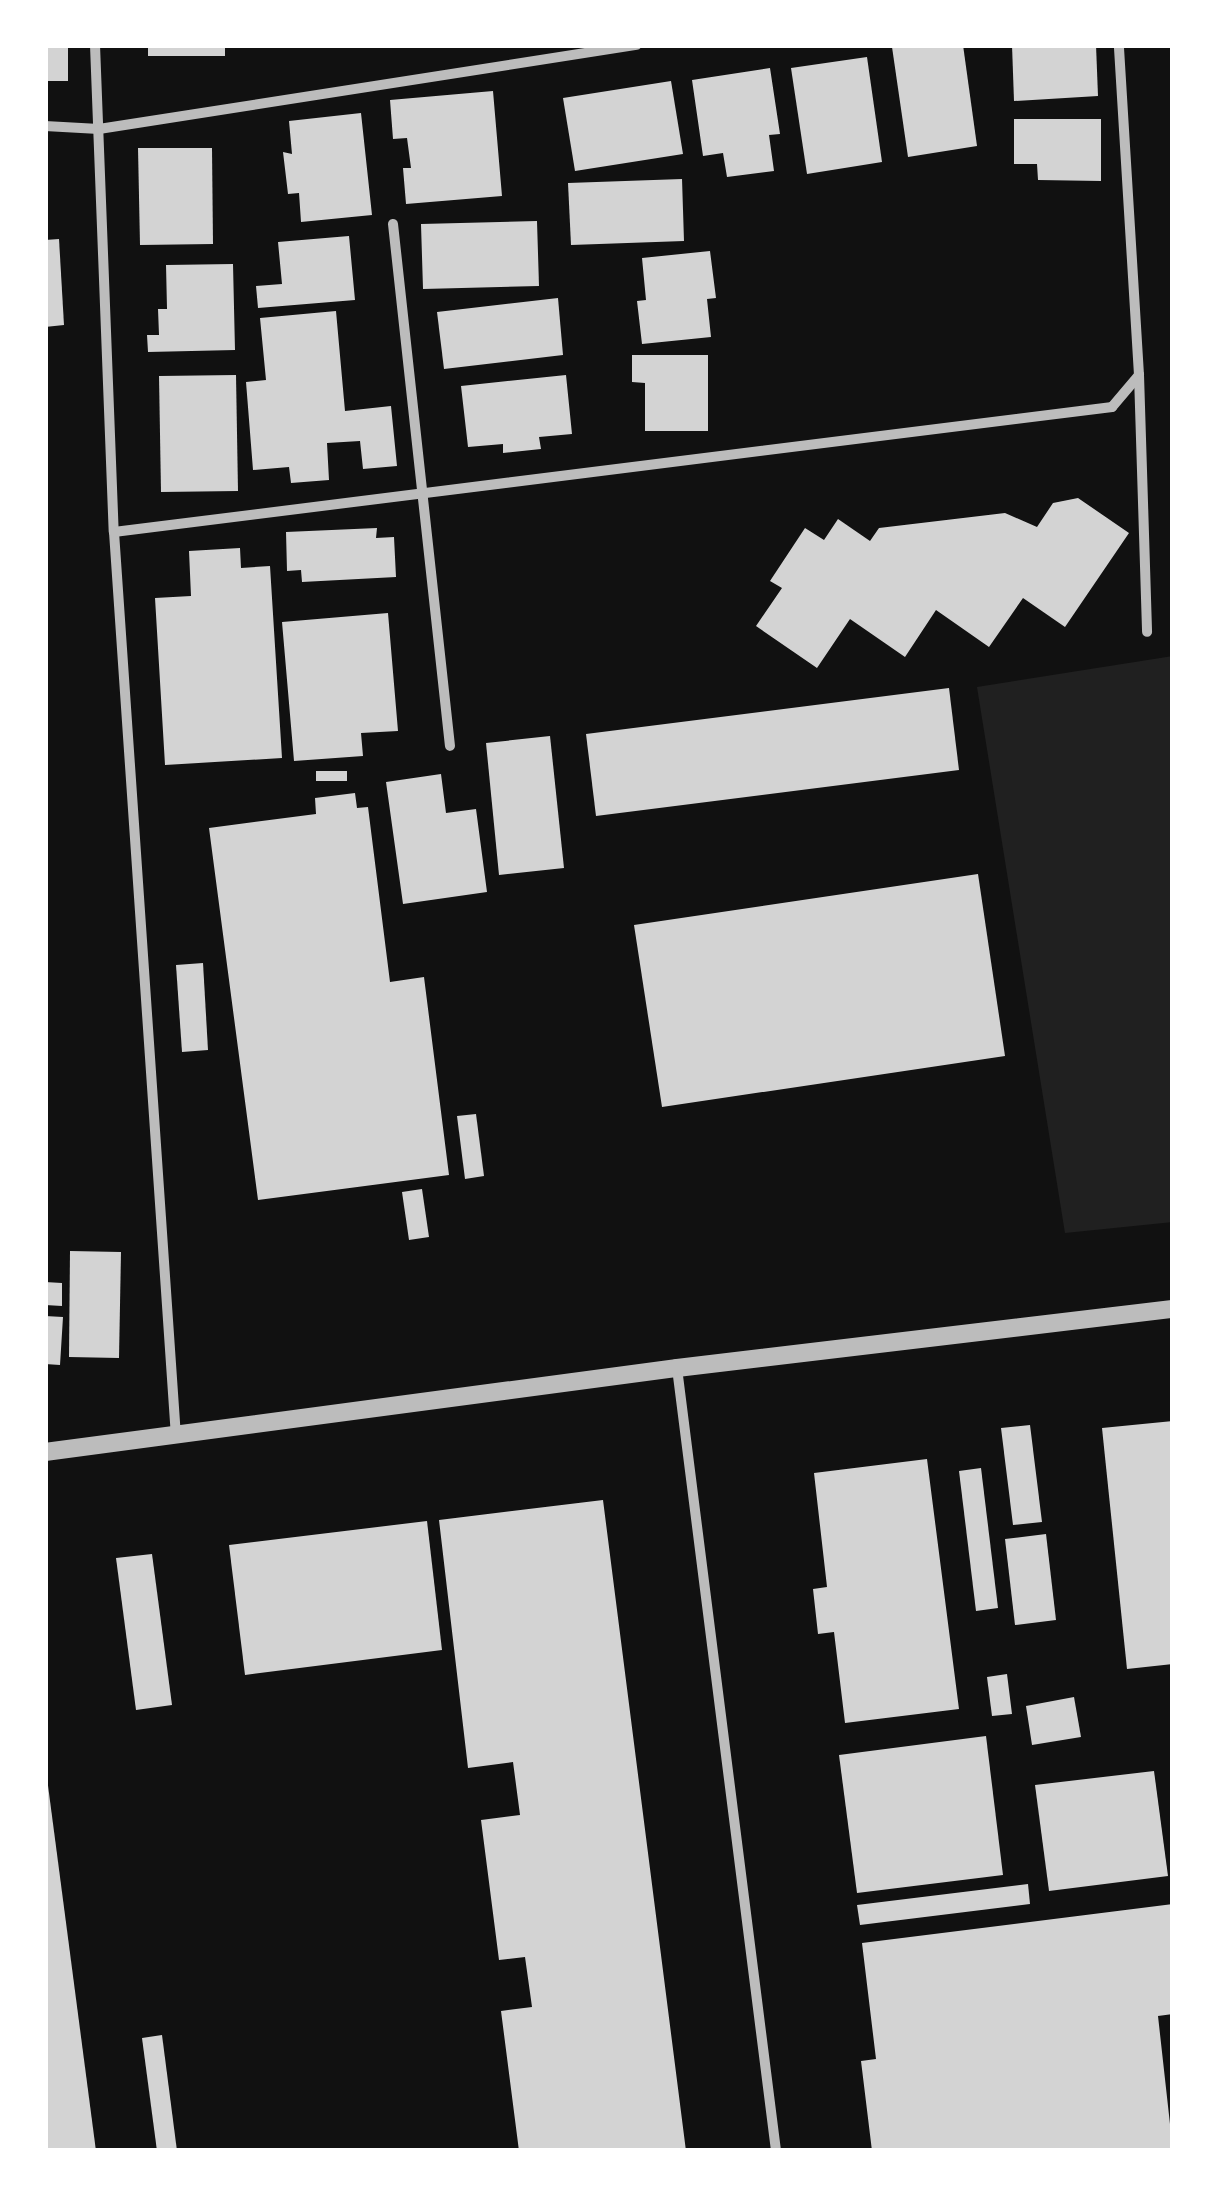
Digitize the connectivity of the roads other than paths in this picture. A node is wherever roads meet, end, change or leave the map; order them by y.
1 (95, 45) edge
2 (636, 45) edge
3 (1119, 45) edge
4 (45, 126) edge
5 (99, 129) junction
6 (393, 224) dead end
7 (1139, 375) junction
8 (422, 494) junction
9 (114, 532) junction
10 (1148, 632) dead end
11 (450, 746) dead end
12 (1173, 1309) edge
13 (677, 1368) junction
14 (176, 1437) junction
15 (45, 1452) edge
16 (776, 2151) edge

1 - 5 street
2 - 5 street
3 - 7 street
4 - 5 street
5 - 9 street
6 - 8 street
7 - 8 street
7 - 10 street
8 - 9 street
8 - 11 street
9 - 14 street
12 - 13 street
13 - 14 street
13 - 16 street
14 - 15 street

